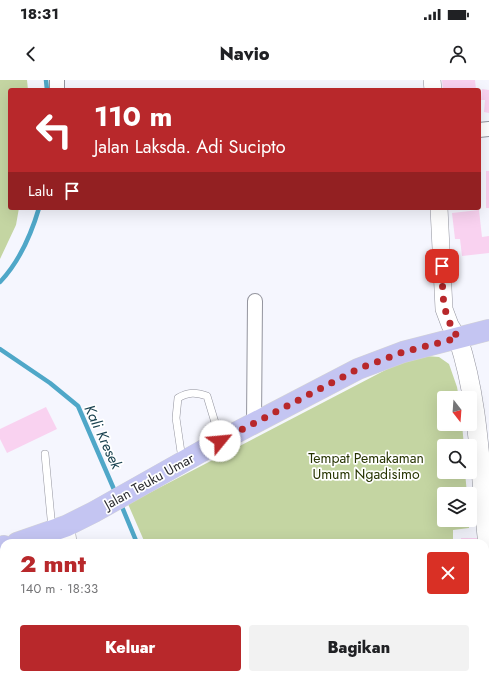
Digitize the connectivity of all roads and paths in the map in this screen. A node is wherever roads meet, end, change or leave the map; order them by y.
1 (439, 210) edge
2 (255, 301) dead end
3 (489, 330) edge
4 (458, 338) junction
5 (254, 423) junction
6 (220, 441) junction
7 (45, 454) dead end
8 (183, 462) junction
9 (487, 518) edge
10 (62, 533) edge
11 (35, 539) edge
12 (488, 539) edge

1 - 4 street
2 - 5 street
3 - 4 main road, Jalan Teuku Umar
4 - 5 main road, Jalan Teuku Umar
4 - 9 main road
5 - 6 main road, Jalan Teuku Umar
6 - 8 main road, Jalan Teuku Umar
6 - 8 lane
7 - 10 lane
8 - 10 main road, Jalan Teuku Umar
9 - 12 main road
10 - 11 main road, Jalan Teuku Umar

